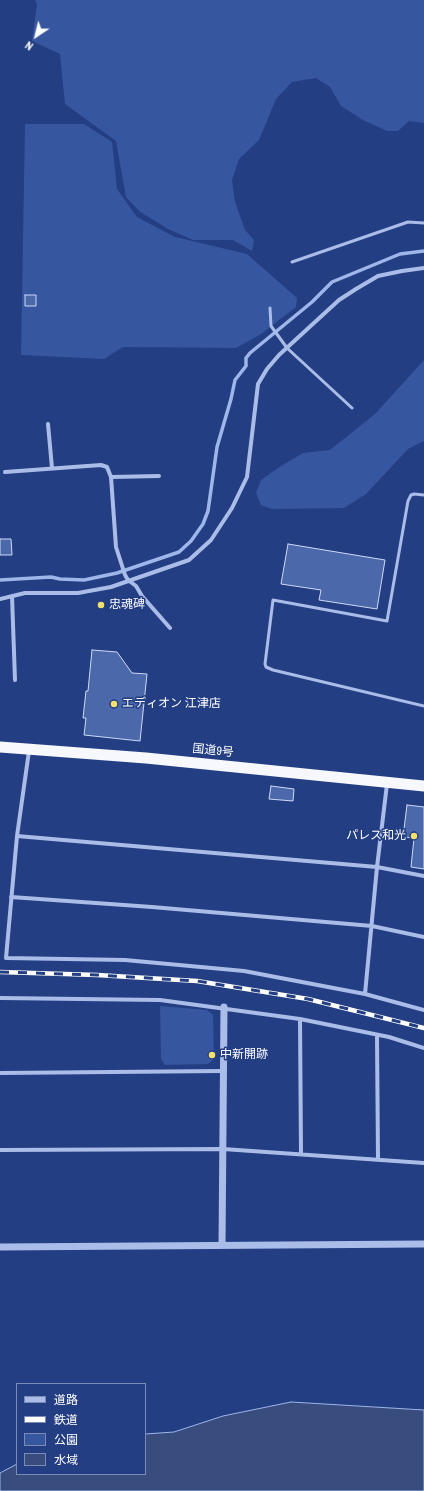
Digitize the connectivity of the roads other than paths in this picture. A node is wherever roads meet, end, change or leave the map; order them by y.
1 (424, 223) edge
2 (292, 262) dead end
3 (424, 268) edge
4 (270, 308) dead end
5 (287, 348) junction
6 (352, 408) dead end
7 (48, 424) dead end
8 (52, 468) junction
9 (5, 472) dead end
10 (111, 476) junction
11 (159, 476) dead end
12 (424, 495) edge
13 (128, 580) junction
14 (12, 596) junction
15 (0, 599) edge
16 (170, 628) dead end
17 (15, 680) dead end
18 (424, 706) edge
19 (0, 747) edge
20 (29, 750) junction
21 (387, 782) junction
22 (424, 786) edge
23 (17, 836) junction
24 (377, 867) junction
25 (424, 876) edge
26 (11, 897) junction
27 (372, 926) junction
28 (424, 937) edge
29 (365, 994) junction
30 (0, 998) edge
31 (224, 1008) junction
32 (424, 1010) edge
33 (300, 1019) junction
34 (377, 1035) junction
35 (424, 1048) edge
36 (223, 1071) junction
37 (0, 1073) edge
38 (223, 1149) junction
39 (0, 1150) edge
40 (301, 1154) junction
41 (378, 1160) junction
42 (424, 1163) edge
43 (424, 1244) edge
44 (222, 1245) junction
45 (0, 1247) edge

1 - 2 lane
3 - 5 street
4 - 5 lane
5 - 6 lane
5 - 13 street
7 - 8 street
8 - 9 street
8 - 10 street
10 - 11 street
10 - 13 street
12 - 18 lane
13 - 14 street
13 - 16 street
14 - 15 street
14 - 17 street
19 - 20 highway, 国道9号
20 - 21 highway, 国道9号
20 - 23 street
21 - 22 highway, 国道9号
21 - 24 street
23 - 24 street
23 - 26 street
24 - 25 street
24 - 27 street
26 - 27 street
26 - 29 street
27 - 28 street
27 - 29 street
29 - 32 street
30 - 31 street
31 - 33 street
31 - 36 street
33 - 34 street
33 - 40 street
34 - 35 street
34 - 41 street
36 - 37 street
36 - 38 street
38 - 39 street
38 - 40 street
38 - 44 street
40 - 41 street
41 - 42 street
43 - 44 street
44 - 45 street

